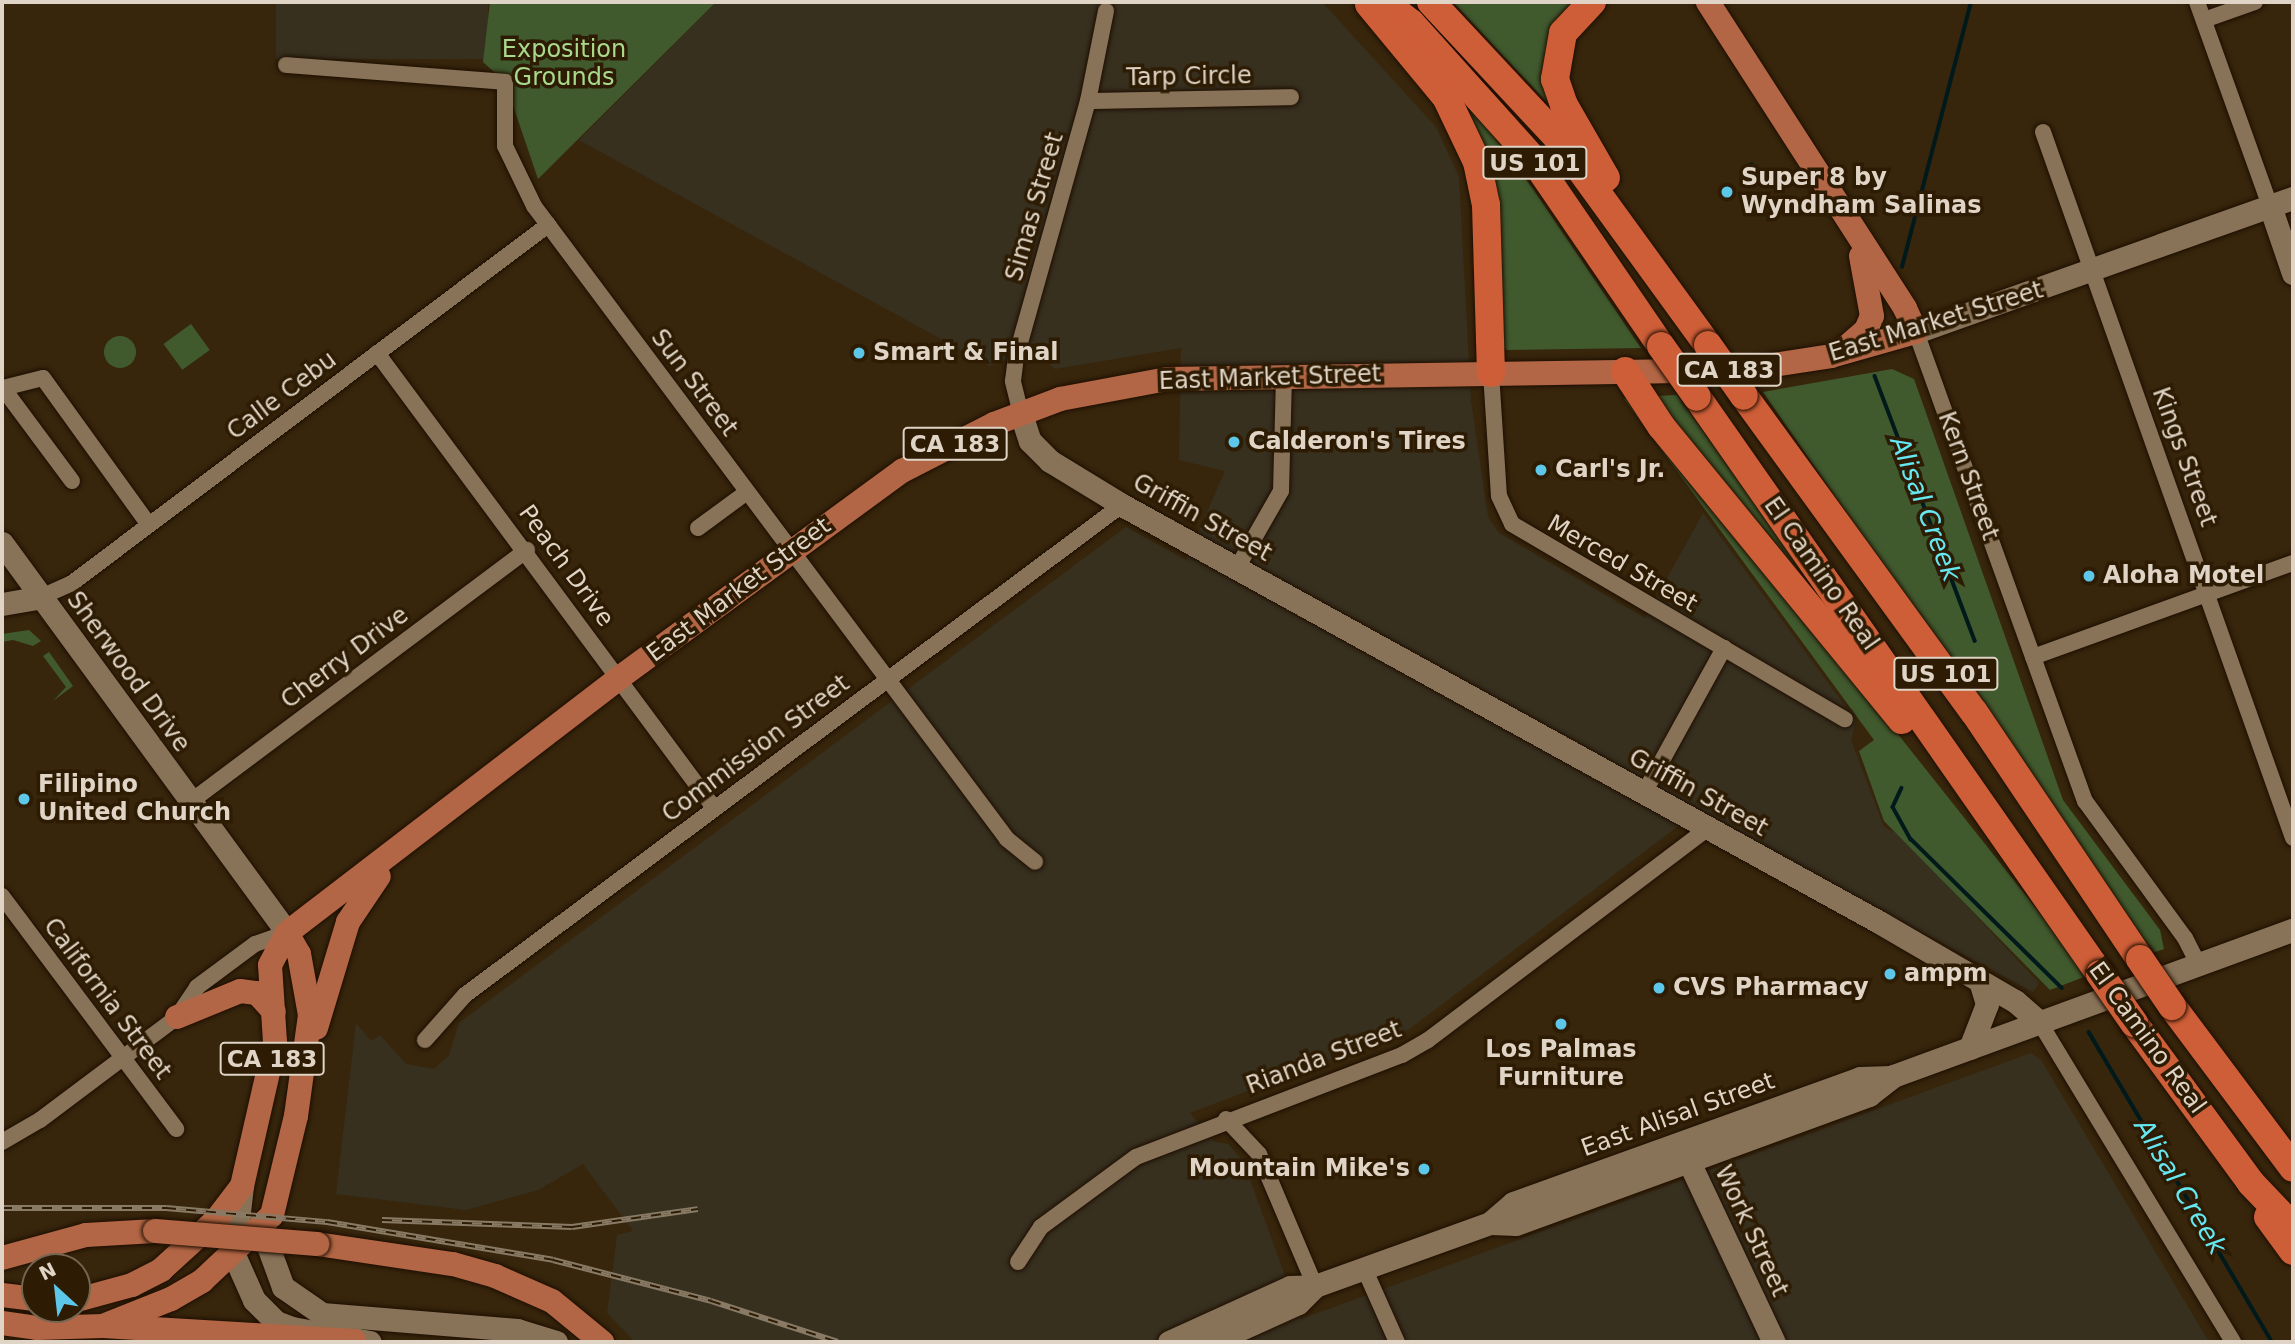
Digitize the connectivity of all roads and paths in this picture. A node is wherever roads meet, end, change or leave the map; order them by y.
1 (1367, 2) edge
2 (1384, 2) edge
3 (1431, 2) edge
4 (1592, 2) edge
5 (1708, 2) edge
6 (2197, 2) edge
7 (2255, 2) edge
8 (1106, 11) dead end
9 (2204, 20) junction
10 (286, 65) dead end
11 (1291, 97) dead end
12 (1088, 101) junction
13 (2043, 132) dead end
14 (2293, 198) edge
15 (2270, 206) junction
16 (548, 225) junction
17 (1858, 238) junction
18 (2092, 272) junction
19 (2293, 273) edge
20 (1675, 299) junction
21 (1916, 332) junction
22 (377, 353) junction
23 (1831, 356) junction
24 (1625, 372) junction
25 (1491, 373) junction
26 (1283, 377) junction
27 (1021, 414) junction
28 (72, 481) dead end
29 (747, 492) junction
30 (1122, 505) junction
31 (149, 525) junction
32 (698, 528) dead end
33 (2, 543) edge
34 (527, 550) junction
35 (791, 550) junction
36 (2293, 563) edge
37 (1237, 568) junction
38 (2207, 594) junction
39 (41, 597) junction
40 (2, 604) edge
41 (1724, 648) junction
42 (2033, 657) junction
43 (619, 678) junction
44 (887, 680) junction
45 (1845, 719) dead end
46 (1644, 793) junction
47 (190, 802) junction
48 (715, 808) junction
49 (1994, 820) junction
50 (1708, 828) junction
51 (2293, 838) edge
52 (405, 845) junction
53 (1035, 862) dead end
54 (2, 896) edge
55 (2293, 930) edge
56 (288, 933) junction
57 (2198, 964) junction
58 (1980, 981) junction
59 (274, 1012) junction
60 (177, 1017) junction
61 (2040, 1023) junction
62 (425, 1040) dead end
63 (1970, 1048) junction
64 (307, 1052) junction
65 (122, 1057) junction
66 (1226, 1119) junction
67 (176, 1129) dead end
68 (2, 1142) edge
69 (1685, 1152) junction
70 (2290, 1161) edge
71 (2251, 1183) junction
72 (242, 1186) junction
73 (261, 1227) junction
74 (2293, 1227) edge
75 (2293, 1251) edge
76 (234, 1255) junction
77 (2, 1258) edge
78 (1017, 1262) dead end
79 (1364, 1268) junction
80 (1315, 1286) junction
81 (2, 1295) edge
82 (91, 1296) edge
83 (21, 1297) edge
84 (2, 1323) edge
85 (103, 1326) junction
86 (362, 1342) edge
87 (556, 1342) edge
88 (602, 1342) edge
89 (1168, 1342) edge
90 (1212, 1342) edge
91 (1397, 1342) edge
92 (1774, 1342) edge
93 (2233, 1342) edge

1 - 25 highway
2 - 49 highway, El Camino Real / US 101, bridge
3 - 20 highway, El Camino Real / US 101
4 - 20 highway
5 - 17 main road, Kern Street
6 - 9 street
7 - 9 street
8 - 12 street, Simas Street
9 - 15 street
10 - 16 street, Sun Street
11 - 12 street, Tarp Circle
12 - 27 street, Simas Street
13 - 18 street, Kings Street
14 - 15 main road, East Market Street
15 - 18 main road, East Market Street
15 - 19 main road
16 - 22 street, Calle Cebu
16 - 29 street, Sun Street
17 - 21 main road, Kern Street
17 - 23 main road
18 - 21 main road, East Market Street
18 - 38 street, Kings Street
20 - 70 highway, El Camino Real / US 101, bridge
21 - 23 main road, East Market Street / CA 183
21 - 42 street, Kern Street
22 - 31 street, Calle Cebu
22 - 34 street, Peach Drive
23 - 24 main road, East Market Street / CA 183
24 - 25 main road, East Market Street / CA 183
24 - 49 highway
25 - 26 main road, East Market Street / CA 183
25 - 41 street, Merced Street
26 - 27 main road, East Market Street / CA 183
26 - 37 street
27 - 30 main road, Griffin Street
27 - 35 main road, East Market Street / CA 183
28 - 31 street
29 - 32 street
29 - 35 street, Sun Street
30 - 37 main road, Griffin Street
30 - 44 street, Commission Street
31 - 39 street, Calle Cebu
33 - 39 main road, Sherwood Drive
34 - 43 street, Peach Drive
34 - 47 street, Cherry Drive
35 - 43 main road, East Market Street / CA 183
35 - 44 street, Sun Street
36 - 38 street
37 - 46 main road, Griffin Street
38 - 42 street
38 - 51 street, Kings Street
39 - 40 main road
39 - 47 main road, Sherwood Drive
41 - 45 street, Merced Street
41 - 46 street
42 - 57 street, Kern Street
43 - 48 street, Peach Drive
43 - 52 main road, East Market Street / CA 183
44 - 48 street, Commission Street
44 - 53 street, Sun Street
46 - 50 main road, Griffin Street
47 - 56 main road, Sherwood Drive
48 - 62 street, Commission Street
49 - 71 highway, El Camino Real / US 101, bridge
50 - 58 main road, Griffin Street
50 - 66 street, Rianda Street
52 - 56 main road, East Market Street / CA 183
52 - 64 main road
54 - 65 street, California Street
55 - 57 main road, East Alisal Street
56 - 59 main road, CA 183
56 - 60 street, East Market Street
56 - 64 main road
57 - 61 main road, East Alisal Street
58 - 61 main road, Griffin Street
58 - 63 main road
59 - 60 main road
59 - 72 main road, CA 183
60 - 65 street, East Market Street
61 - 63 main road, East Alisal Street
61 - 93 street, Griffin Street
63 - 69 main road, East Alisal Street
64 - 73 main road, CA 183
65 - 67 street, California Street
65 - 68 street, East Market Street
66 - 78 street, Rianda Street
66 - 80 street
69 - 79 main road, East Alisal Street
69 - 92 main road, Work Street
71 - 74 highway, El Camino Real / US 101
71 - 75 highway
72 - 76 main road
72 - 82 main road, CA 183
73 - 76 main road, CA 183
73 - 87 main road
76 - 85 main road, CA 183
76 - 86 main road
77 - 88 main road, bridge
79 - 80 main road, East Alisal Street
79 - 91 street
80 - 89 main road, East Alisal Street
80 - 90 main road, East Alisal Street
81 - 83 main road
84 - 85 main road, CA 183
85 - 86 main road

